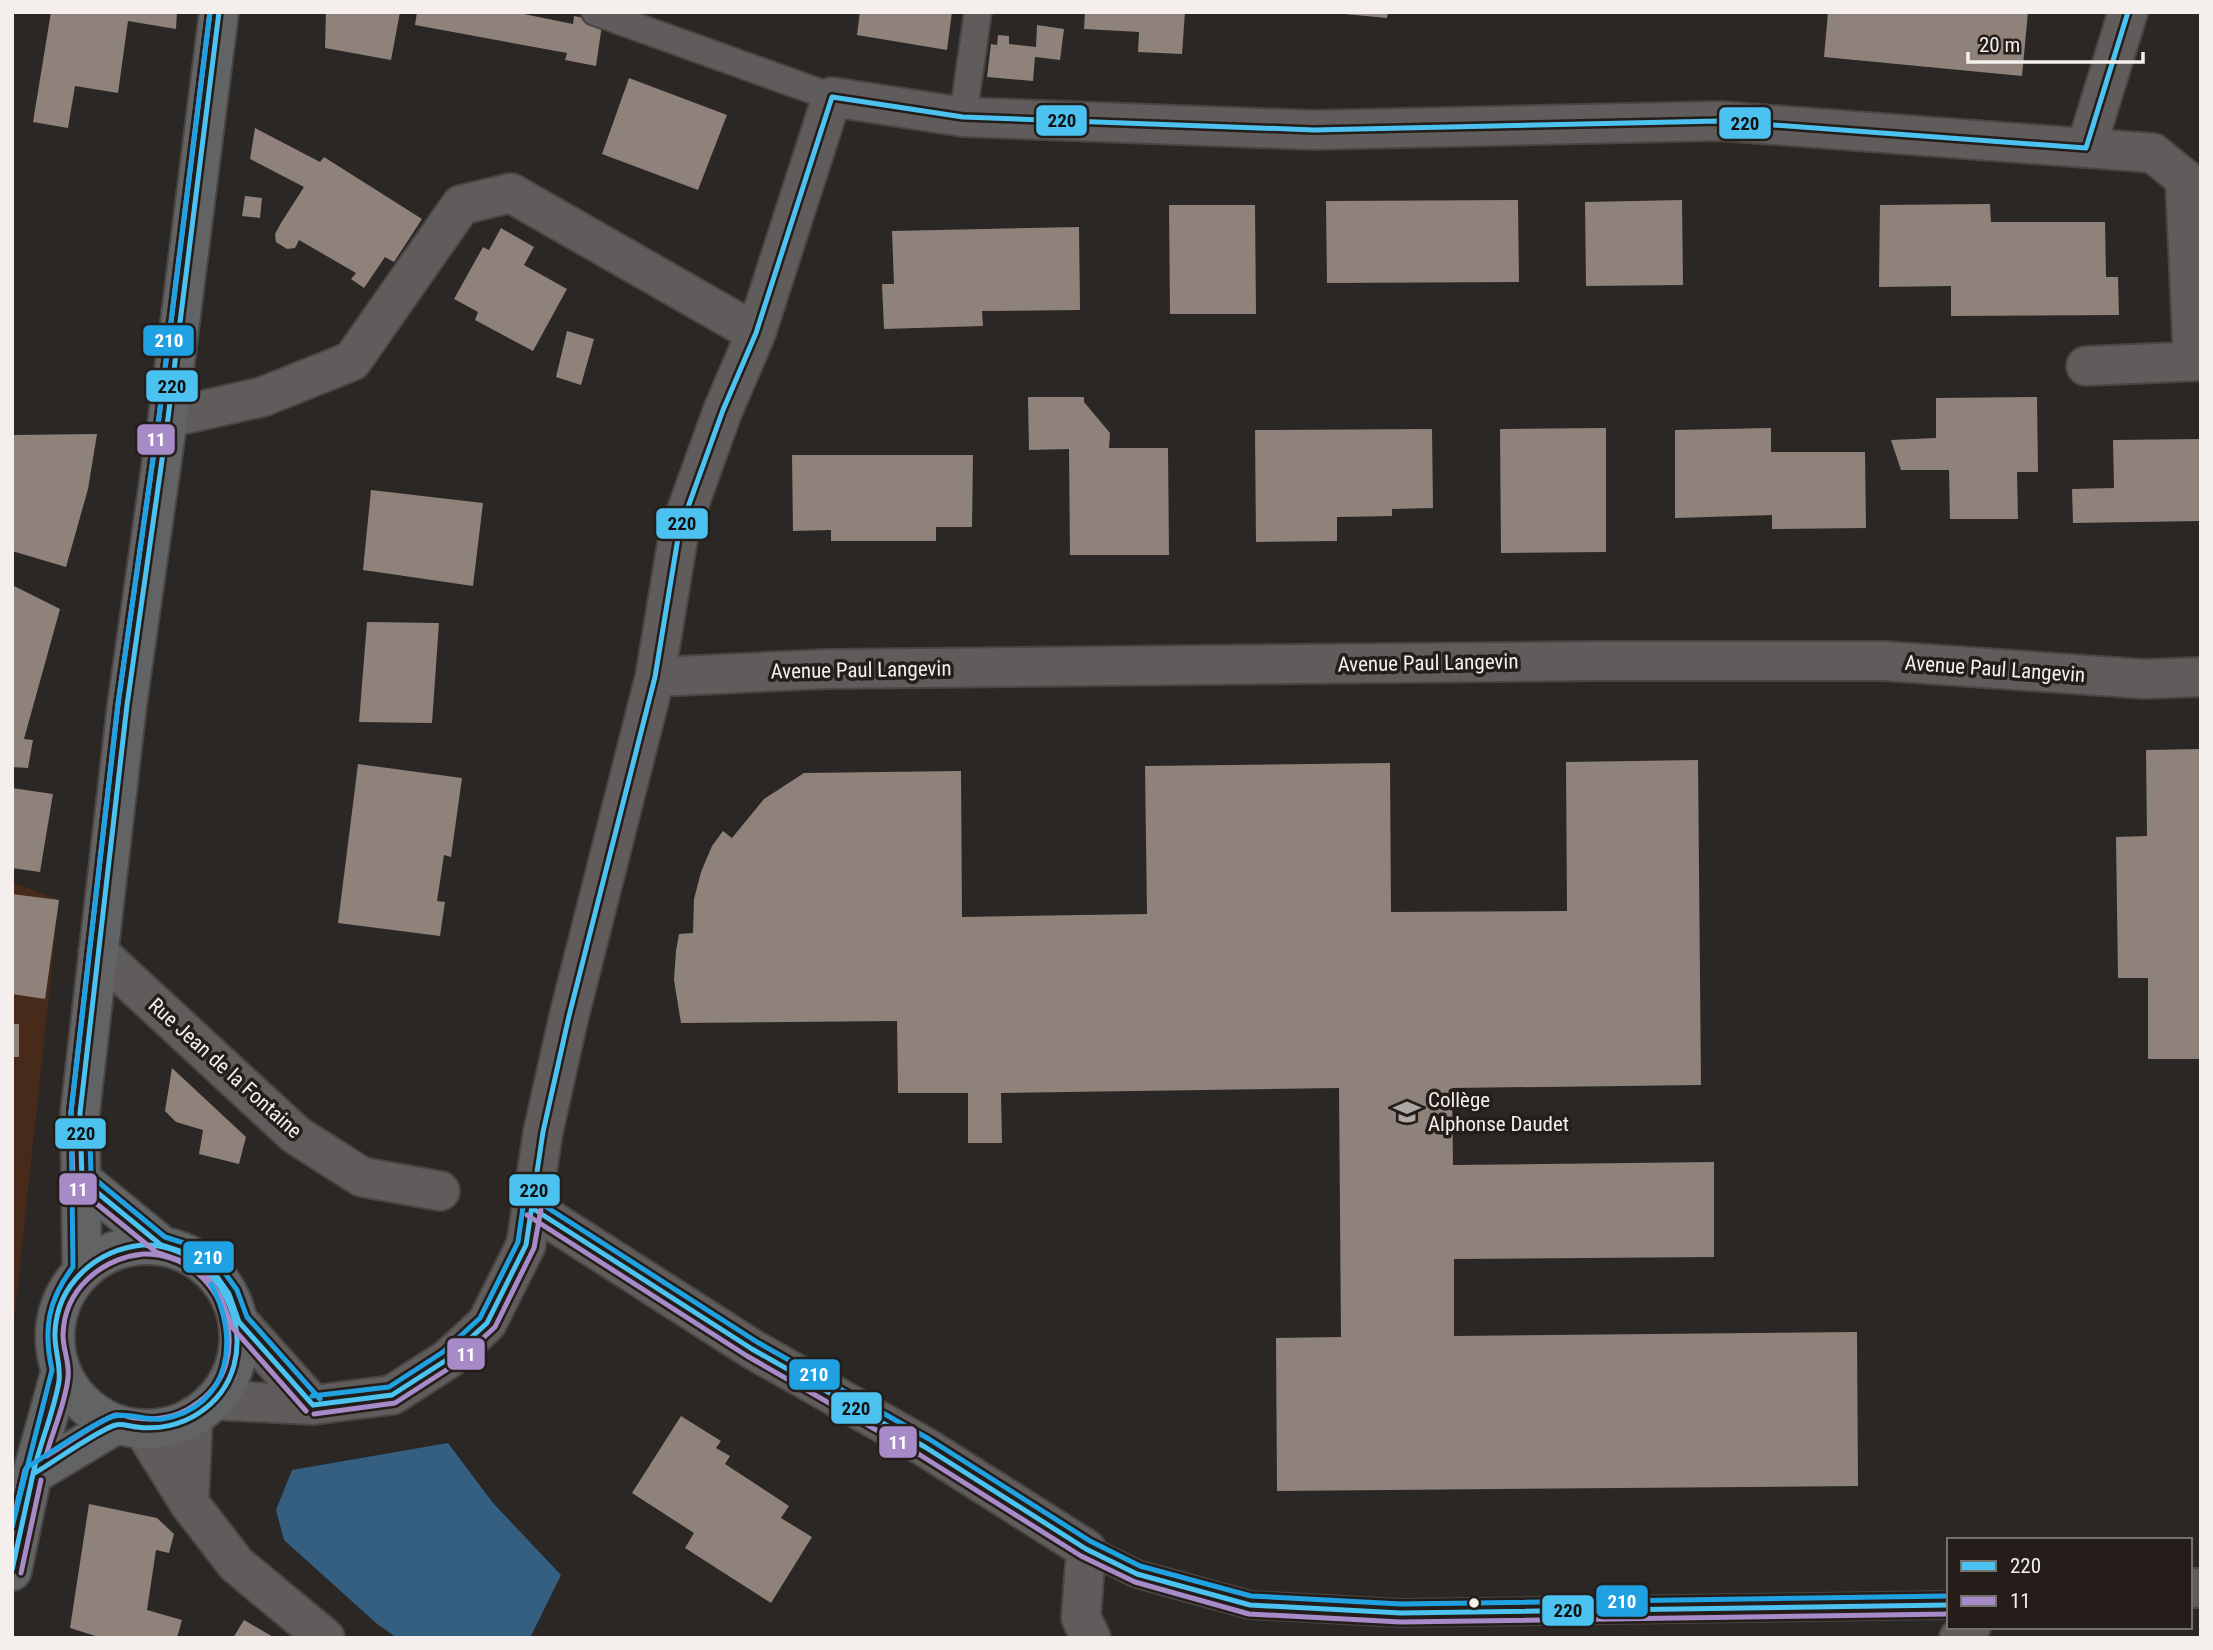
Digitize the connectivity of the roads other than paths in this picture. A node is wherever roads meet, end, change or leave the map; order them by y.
1 (219, 12) edge
2 (595, 12) edge
3 (978, 12) edge
4 (2128, 12) edge
5 (832, 97) junction
6 (963, 117) junction
7 (2086, 148) junction
8 (756, 332) junction
9 (2197, 361) edge
10 (2086, 366) dead end
11 (168, 418) junction
12 (655, 677) junction
13 (2201, 677) edge
14 (98, 951) junction
15 (82, 1180) junction
16 (440, 1191) dead end
17 (531, 1208) junction
18 (161, 1245) junction
19 (82, 1270) junction
20 (239, 1322) junction
21 (61, 1370) junction
22 (313, 1405) junction
23 (204, 1408) junction
24 (130, 1426) junction
25 (32, 1475) junction
26 (189, 1503) junction
27 (1086, 1549) junction
28 (12, 1571) edge
29 (1947, 1605) edge
30 (325, 1638) edge
31 (1091, 1638) edge

1 - 11 main road
2 - 5 lane
3 - 6 lane
4 - 7 street
5 - 6 street
5 - 8 street
6 - 7 street
7 - 9 street
8 - 11 street
8 - 12 street
9 - 10 street
11 - 14 main road
12 - 13 street, Avenue Paul Langevin
12 - 17 street
14 - 15 main road
14 - 16 street, Rue Jean de la Fontaine
15 - 18 main road
15 - 19 main road
17 - 22 street
17 - 27 street
18 - 19 main road
18 - 20 main road
19 - 21 main road
20 - 22 street
20 - 23 main road
21 - 24 main road
21 - 25 main road
22 - 23 street
23 - 24 main road
23 - 26 street
24 - 25 main road
24 - 26 street
25 - 28 main road
26 - 30 street
27 - 29 lane
27 - 31 street

